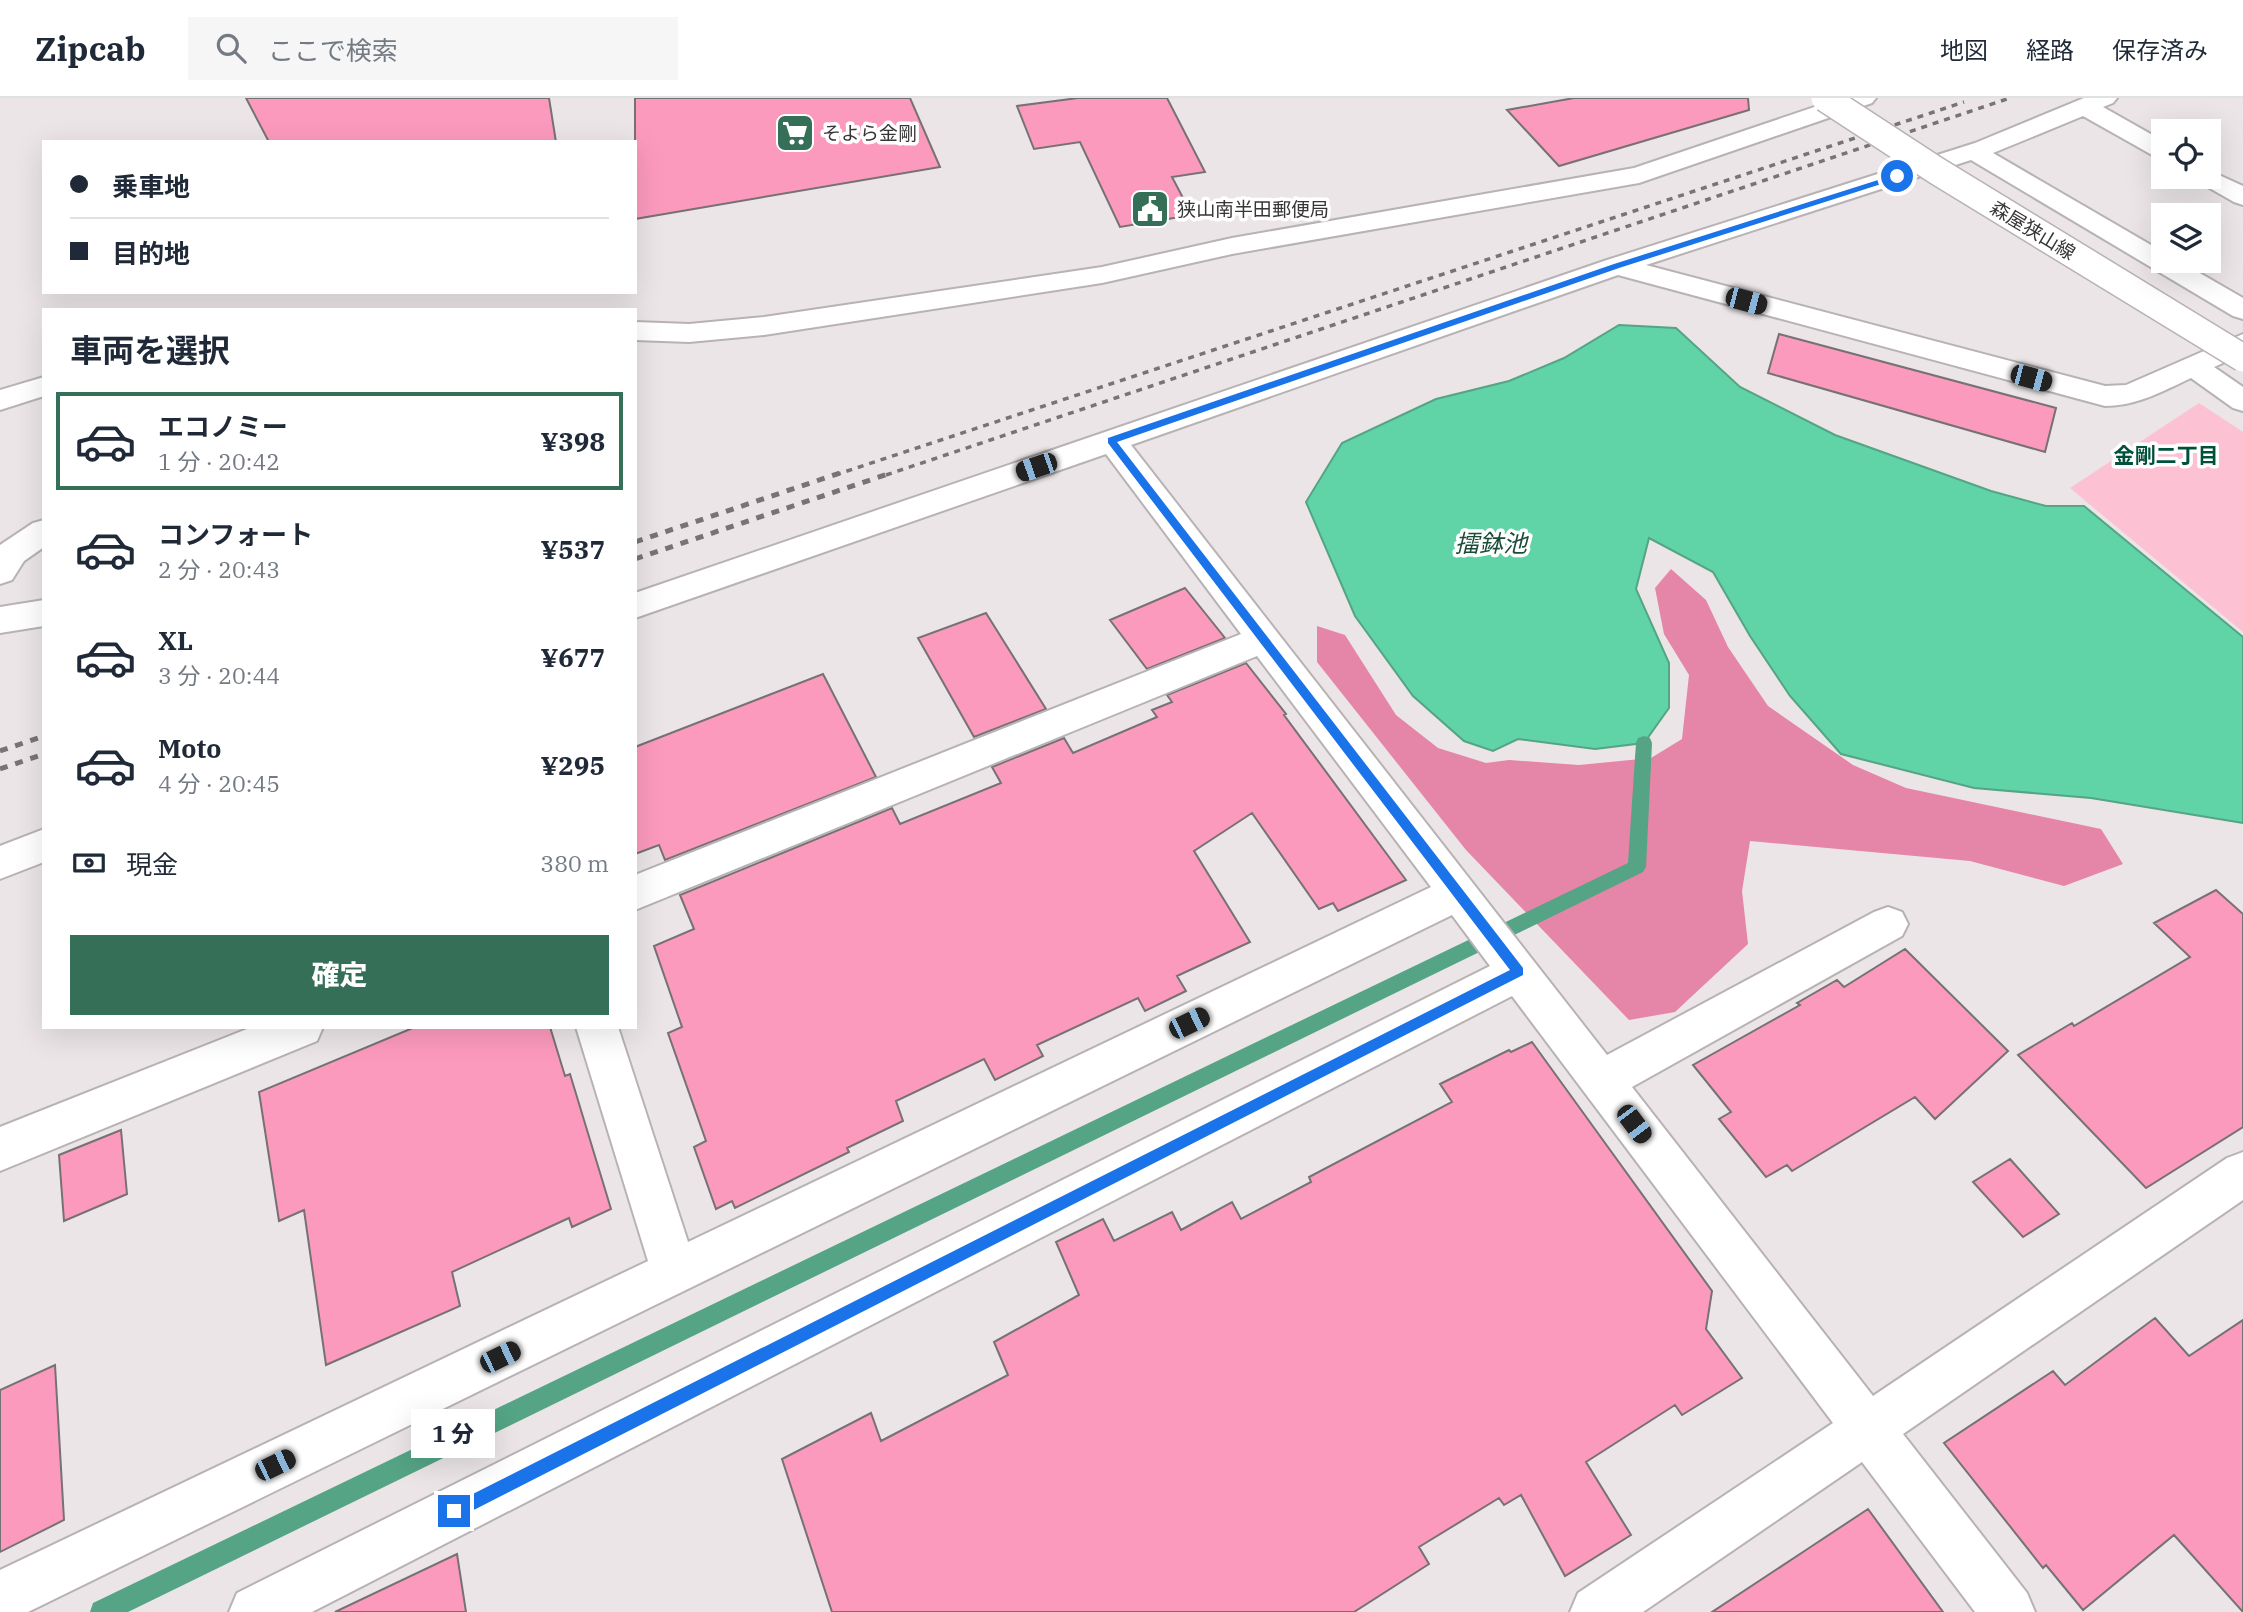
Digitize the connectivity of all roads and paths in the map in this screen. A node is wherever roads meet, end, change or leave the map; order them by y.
1 (1864, 98) edge
2 (2095, 102) edge
3 (1812, 103) edge
4 (2151, 142) edge
5 (1974, 152) junction
6 (1923, 168) junction
7 (2221, 185) edge
8 (2243, 197) edge
9 (1617, 266) junction
10 (2243, 310) edge
11 (2243, 331) edge
12 (641, 338) edge
13 (2236, 351) edge
14 (2193, 366) junction
15 (42, 387) edge
16 (0, 400) edge
17 (2243, 401) edge
18 (1111, 440) junction
19 (42, 532) edge
20 (0, 572) edge
21 (637, 605) edge
22 (42, 613) edge
23 (0, 620) edge
24 (1264, 639) junction
25 (42, 846) edge
26 (0, 863) edge
27 (637, 892) edge
28 (1467, 905) junction
29 (1888, 924) dead end
30 (1510, 961) junction
31 (297, 1029) edge
32 (598, 1029) edge
33 (1601, 1081) junction
34 (0, 1149) edge
35 (2243, 1174) edge
36 (675, 1272) junction
37 (1868, 1429) junction
38 (0, 1598) edge
39 (257, 1612) edge
40 (1597, 1612) edge
41 (2007, 1612) edge

1 - 3 street
1 - 11 street, 森屋狭山線
2 - 4 street
2 - 5 street
3 - 12 street
3 - 13 street, 森屋狭山線, bridge
5 - 6 street
5 - 10 street
6 - 9 street
6 - 13 street
7 - 8 street
9 - 14 street
9 - 18 street
13 - 14 street
14 - 17 street
15 - 16 street
18 - 21 street
18 - 24 street
19 - 20 street
22 - 23 street
24 - 27 street
24 - 28 street
25 - 26 street
28 - 30 street
28 - 36 street
29 - 33 street
30 - 33 street
30 - 39 street
31 - 34 street
32 - 36 street
33 - 37 street
35 - 37 street
36 - 38 street
37 - 40 street
37 - 41 street

